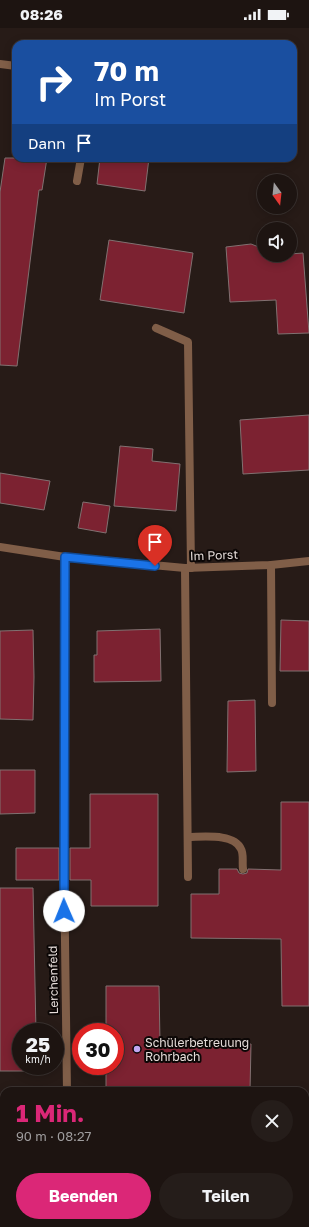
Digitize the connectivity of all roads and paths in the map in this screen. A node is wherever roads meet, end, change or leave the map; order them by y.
1 (0, 64) edge
2 (12, 66) edge
3 (80, 162) edge
4 (77, 181) dead end
5 (156, 328) dead end
6 (0, 547) edge
7 (65, 557) junction
8 (309, 561) edge
9 (271, 565) junction
10 (188, 568) junction
11 (272, 703) dead end
12 (188, 837) junction
13 (243, 868) dead end
14 (188, 877) dead end
15 (66, 1087) edge

1 - 2 street
3 - 4 street
5 - 10 street
6 - 7 street, Im Porst
7 - 10 street, Im Porst
7 - 15 street, Lerchenfeld
8 - 9 street, Im Porst
9 - 10 street, Im Porst
9 - 11 street
10 - 12 street
12 - 13 street
12 - 14 street

